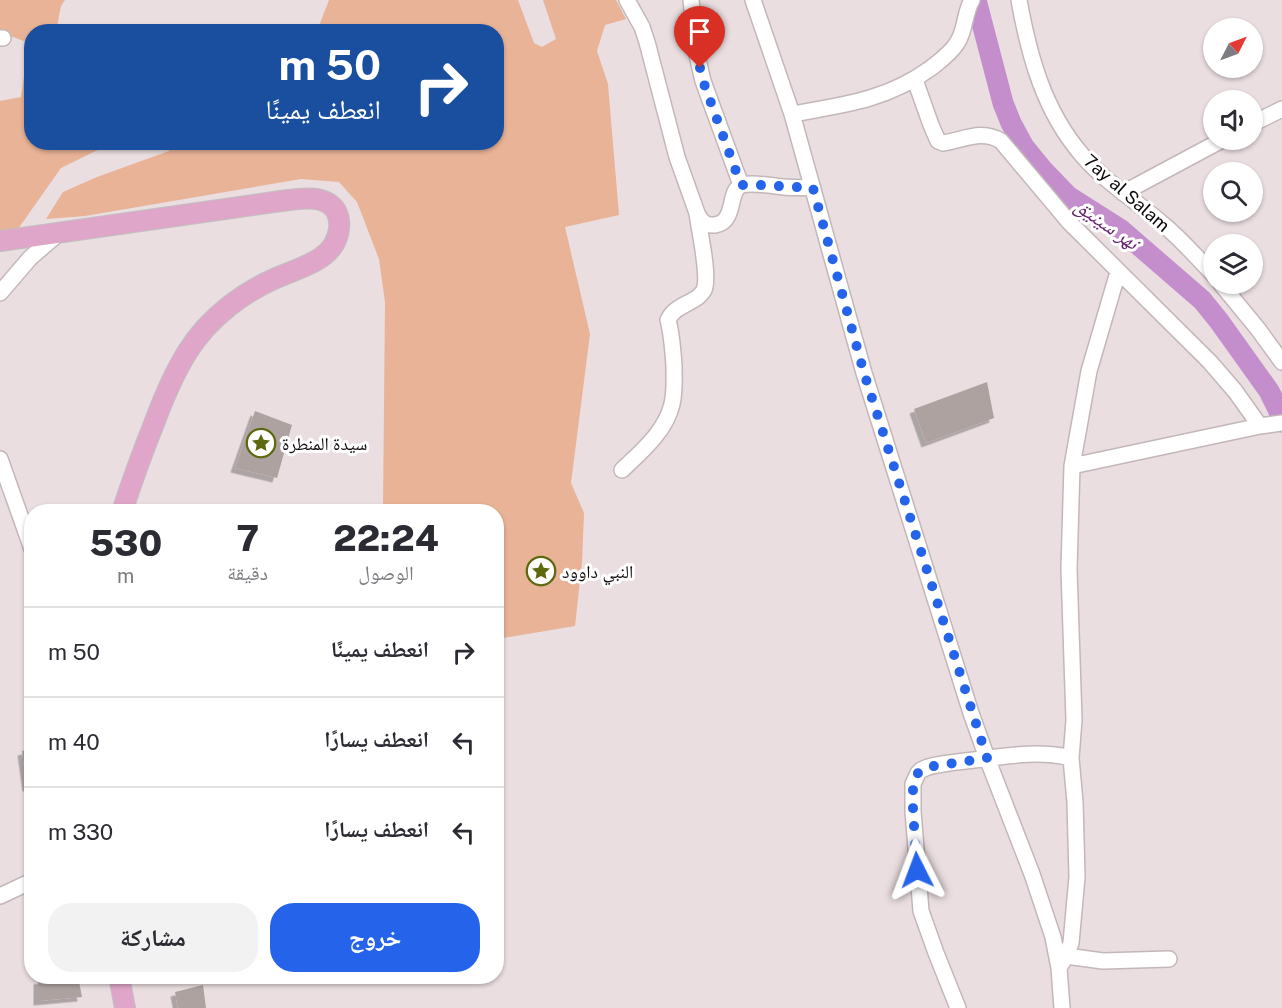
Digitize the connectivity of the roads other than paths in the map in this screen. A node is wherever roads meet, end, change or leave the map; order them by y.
1 (627, 0) edge
2 (691, 0) edge
3 (753, 0) edge
4 (971, 0) edge
5 (1019, 0) edge
6 (915, 80) junction
7 (1282, 109) edge
8 (792, 114) junction
9 (1263, 118) edge
10 (1203, 150) edge
11 (741, 185) junction
12 (813, 188) junction
13 (1123, 193) junction
14 (697, 213) junction
15 (58, 233) junction
16 (0, 241) edge
17 (1203, 264) edge
18 (1118, 272) junction
19 (0, 292) edge
20 (1229, 294) edge
21 (1282, 362) edge
22 (1271, 425) edge
23 (0, 459) edge
24 (1072, 466) junction
25 (622, 470) dead end
26 (125, 504) edge
27 (24, 526) edge
28 (987, 758) junction
29 (1071, 758) junction
30 (24, 885) edge
31 (0, 896) edge
32 (1169, 959) dead end
33 (1063, 962) junction
34 (120, 984) edge
35 (125, 1008) edge
36 (958, 1008) edge
37 (1062, 1008) edge

1 - 14 street
2 - 11 street
3 - 8 street
4 - 6 street
5 - 13 street, 7ay al Salam
6 - 8 street
6 - 18 street
7 - 9 street
8 - 12 street
10 - 13 street
11 - 12 street
11 - 14 street
12 - 28 street
13 - 17 street, 7ay al Salam
14 - 25 street
15 - 16 main road
15 - 19 street
15 - 26 main road
18 - 22 street
18 - 24 street
20 - 21 street
22 - 24 street
23 - 27 street
24 - 29 street
28 - 29 street
28 - 33 street
28 - 36 street
29 - 33 street
30 - 31 street
32 - 33 street
33 - 37 street
34 - 35 main road

